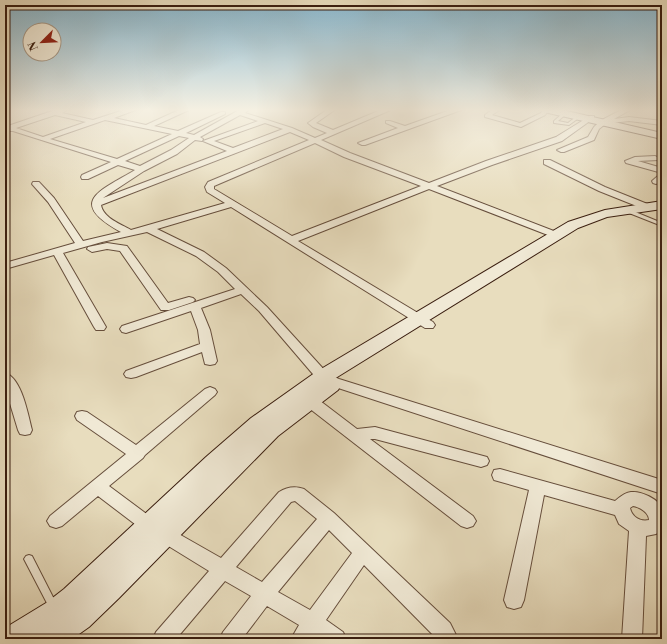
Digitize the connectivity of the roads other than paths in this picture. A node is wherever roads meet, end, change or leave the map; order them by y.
1 (167, 139) edge
2 (191, 139) edge
3 (201, 139) edge
4 (214, 139) edge
5 (264, 139) edge
6 (373, 139) edge
7 (559, 139) edge
8 (588, 139) edge
9 (43, 140) edge
10 (316, 140) joint
11 (208, 141) junction
12 (362, 143) dead end
13 (561, 150) dead end
14 (234, 151) junction
15 (174, 152) junction
16 (645, 155) dead end
17 (659, 159) edge
18 (547, 162) dead end
19 (117, 163) junction
20 (141, 169) junction
21 (662, 171) edge
22 (85, 177) dead end
23 (36, 184) dead end
24 (429, 187) junction
25 (96, 204) junction
26 (232, 204) junction
27 (646, 209) edge
28 (662, 225) edge
29 (148, 229) junction
30 (126, 232) junction
31 (556, 235) junction
32 (291, 240) junction
33 (81, 245) junction
34 (58, 255) junction
35 (5, 266) edge
36 (243, 290) junction
37 (196, 303) junction
38 (424, 322) junction
39 (100, 327) dead end
40 (126, 329) dead end
41 (207, 346) junction
42 (210, 361) dead end
43 (131, 374) dead end
44 (5, 378) edge
45 (329, 380) junction
46 (210, 392) dead end
47 (310, 401) junction
48 (82, 416) dead end
49 (274, 420) junction
50 (25, 430) dead end
51 (354, 434) junction
52 (138, 454) junction
53 (481, 461) dead end
54 (500, 475) dead end
55 (640, 480) junction
56 (538, 486) junction
57 (98, 487) junction
58 (662, 487) edge
59 (639, 500) junction
60 (621, 510) junction
61 (328, 518) junction
62 (56, 521) dead end
63 (467, 521) dead end
64 (659, 525) edge
65 (638, 527) junction
66 (158, 531) junction
67 (362, 553) junction
68 (29, 559) dead end
69 (221, 570) junction
70 (264, 594) junction
71 (514, 600) dead end
72 (56, 613) junction
73 (313, 623) junction
74 (13, 639) edge
75 (48, 639) edge
76 (163, 639) edge
77 (230, 639) edge
78 (301, 639) edge
79 (336, 639) edge
80 (448, 639) edge
81 (632, 639) edge

1 - 19 street
2 - 15 street
3 - 11 street
4 - 11 street
5 - 14 street
6 - 12 street
7 - 24 street
8 - 13 street
9 - 19 street
10 - 24 street
10 - 26 street
11 - 14 street
11 - 15 street
14 - 25 street
15 - 20 street
16 - 17 street
17 - 21 street
18 - 27 street
19 - 20 street
19 - 22 street
20 - 25 street
23 - 33 street
24 - 31 street
24 - 32 street
25 - 30 street
26 - 29 street
26 - 32 street
27 - 28 lane
27 - 31 street
27 - 38 street
29 - 30 street
29 - 36 street
30 - 33 street
31 - 38 street
32 - 38 street
33 - 34 street
34 - 35 street
34 - 37 street
34 - 39 street
36 - 37 street
36 - 45 street
37 - 40 street
37 - 41 street
38 - 45 street
41 - 42 street
41 - 43 street
44 - 50 street
45 - 47 street
45 - 49 street
45 - 55 street
46 - 52 street
47 - 49 street
47 - 51 street
48 - 52 street
49 - 66 street
51 - 53 street
51 - 63 street
52 - 57 street
54 - 56 street
55 - 58 street
55 - 59 street
56 - 60 street
56 - 71 street
57 - 62 street
57 - 66 street
59 - 60 street
59 - 64 street
60 - 65 street
61 - 67 street
61 - 69 street
61 - 70 street
64 - 65 street
65 - 81 street
66 - 69 street
66 - 72 street
66 - 75 street
67 - 73 street
67 - 80 street
68 - 72 lane
69 - 70 street
69 - 76 street
70 - 73 street
70 - 77 street
72 - 74 street
73 - 78 street
73 - 79 street

